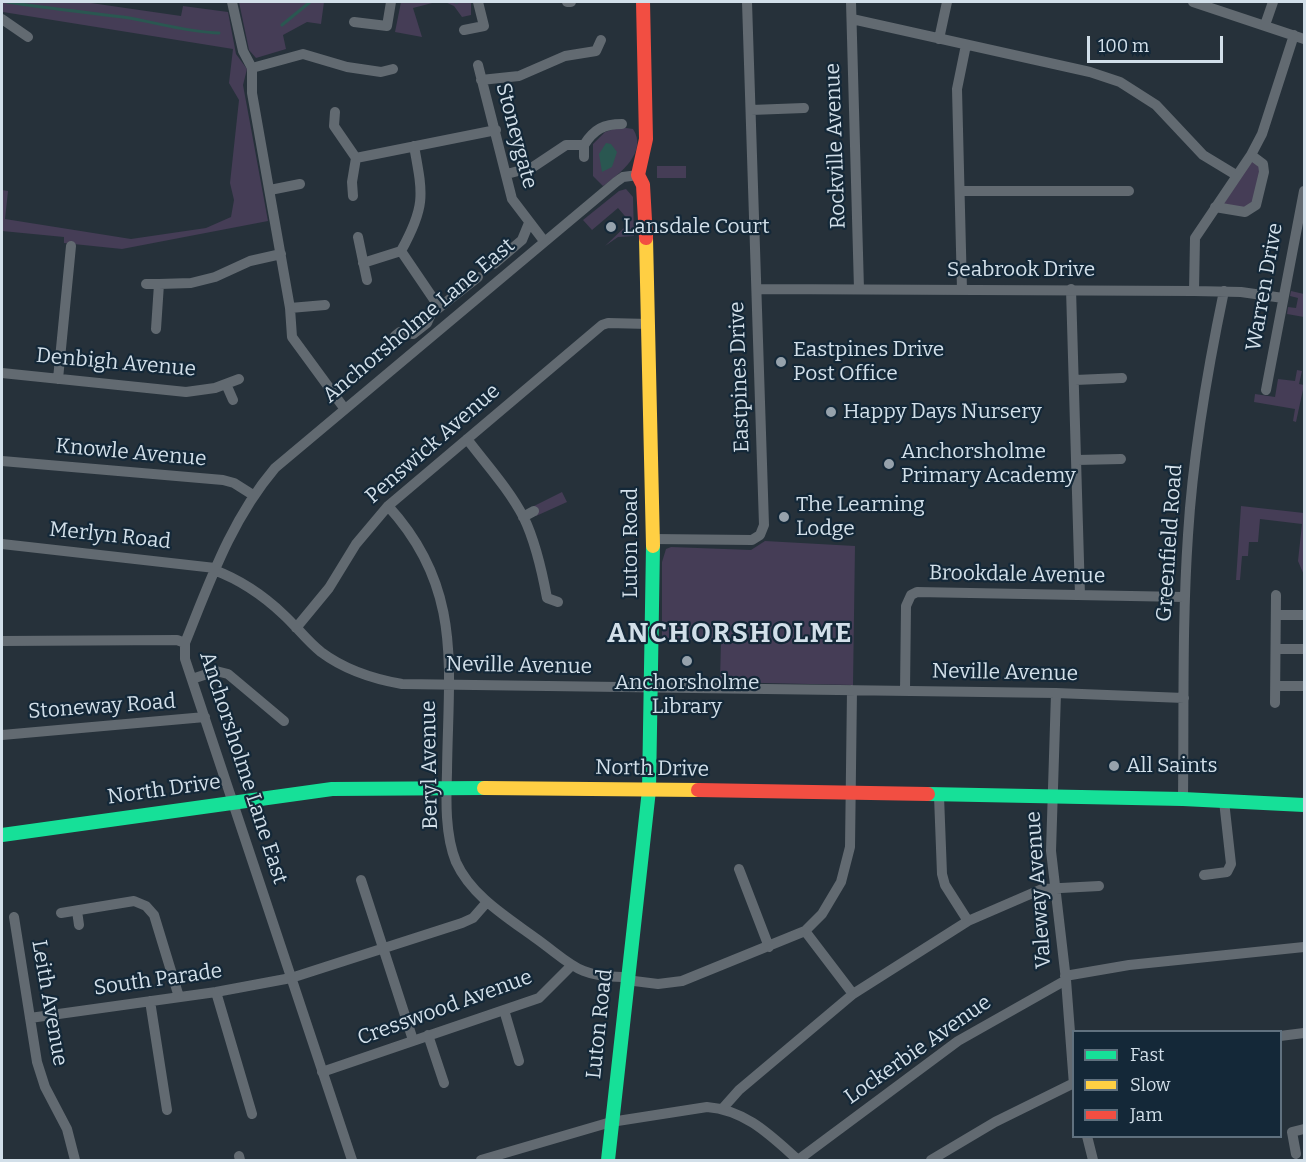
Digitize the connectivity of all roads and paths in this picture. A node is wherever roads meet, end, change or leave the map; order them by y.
1 (232, 2) edge
2 (390, 2) edge
3 (478, 2) edge
4 (643, 2) edge
5 (747, 2) edge
6 (851, 2) edge
7 (947, 2) edge
8 (1193, 2) edge
9 (1273, 2) edge
10 (2, 19) edge
11 (852, 20) junction
12 (354, 22) dead end
13 (1265, 25) junction
14 (464, 30) dead end
15 (28, 37) dead end
16 (1299, 37) edge
17 (939, 39) junction
18 (601, 40) dead end
19 (966, 45) junction
20 (478, 65) dead end
21 (252, 68) junction
22 (393, 69) dead end
23 (481, 80) junction
24 (804, 108) dead end
25 (751, 110) junction
26 (335, 112) dead end
27 (622, 124) dead end
28 (334, 126) junction
29 (322, 129) dead end
30 (496, 130) junction
31 (584, 145) junction
32 (414, 146) junction
33 (1251, 155) junction
34 (584, 157) dead end
35 (356, 158) junction
36 (507, 174) junction
37 (1236, 175) junction
38 (638, 176) junction
39 (300, 184) dead end
40 (270, 190) junction
41 (960, 191) junction
42 (1129, 191) dead end
43 (1305, 191) edge
44 (353, 196) dead end
45 (1215, 207) junction
46 (529, 224) junction
47 (358, 237) dead end
48 (544, 241) junction
49 (71, 246) dead end
50 (401, 251) junction
51 (281, 254) junction
52 (363, 263) junction
53 (494, 264) dead end
54 (478, 277) dead end
55 (367, 280) dead end
56 (146, 284) dead end
57 (159, 284) junction
58 (758, 289) junction
59 (859, 289) junction
60 (962, 290) junction
61 (1071, 290) junction
62 (1194, 291) junction
63 (1224, 291) junction
64 (1283, 298) junction
65 (325, 305) dead end
66 (439, 307) junction
67 (290, 308) junction
68 (649, 324) junction
69 (156, 329) dead end
70 (395, 336) dead end
71 (2, 373) edge
72 (1122, 378) dead end
73 (58, 379) junction
74 (239, 379) dead end
75 (1075, 380) junction
76 (226, 384) junction
77 (1266, 390) dead end
78 (233, 400) dead end
79 (344, 408) junction
80 (467, 439) junction
81 (1121, 459) dead end
82 (1077, 460) junction
83 (2, 461) edge
84 (253, 495) junction
85 (388, 506) junction
86 (534, 512) dead end
87 (523, 517) junction
88 (653, 539) junction
89 (2, 544) edge
90 (214, 569) junction
91 (1080, 595) junction
92 (1184, 597) junction
93 (539, 606) dead end
94 (1305, 615) edge
95 (296, 628) junction
96 (2, 641) edge
97 (185, 643) junction
98 (1276, 649) junction
99 (1305, 649) edge
100 (192, 679) junction
101 (448, 684) junction
102 (1305, 686) edge
103 (652, 687) junction
104 (852, 690) junction
105 (905, 691) junction
106 (1056, 693) junction
107 (1184, 698) junction
108 (271, 711) junction
109 (205, 717) junction
110 (262, 720) dead end
111 (284, 721) dead end
112 (2, 735) edge
113 (446, 788) junction
114 (649, 790) junction
115 (850, 792) junction
116 (939, 796) junction
117 (1052, 796) junction
118 (1183, 800) junction
119 (1224, 801) junction
120 (232, 802) junction
121 (1305, 805) edge
122 (2, 835) edge
123 (739, 869) dead end
124 (1204, 875) dead end
125 (361, 880) dead end
126 (1100, 886) dead end
127 (1055, 888) junction
128 (488, 902) junction
129 (77, 911) junction
130 (61, 913) dead end
131 (14, 917) dead end
132 (968, 921) junction
133 (80, 924) dead end
134 (805, 931) junction
135 (769, 947) junction
136 (1305, 947) edge
137 (383, 949) junction
138 (571, 966) junction
139 (291, 978) junction
140 (1066, 978) junction
141 (626, 979) junction
142 (216, 992) junction
143 (853, 994) junction
144 (179, 997) junction
145 (150, 1000) junction
146 (504, 1010) junction
147 (30, 1018) junction
148 (1305, 1033) edge
149 (428, 1035) junction
150 (1282, 1036) edge
151 (413, 1040) junction
152 (519, 1061) dead end
153 (1072, 1069) edge
154 (322, 1072) junction
155 (444, 1083) dead end
156 (1072, 1084) edge
157 (723, 1108) junction
158 (166, 1110) dead end
159 (252, 1114) dead end
160 (611, 1122) junction
161 (1305, 1129) edge
162 (1087, 1138) edge
163 (1296, 1154) dead end
164 (75, 1161) edge
165 (352, 1161) edge
166 (481, 1161) edge
167 (608, 1161) edge
168 (798, 1161) edge
169 (931, 1161) edge
170 (1093, 1161) edge

1 - 21 street
2 - 12 street
3 - 14 street
4 - 38 street
5 - 25 street, Eastpines Drive
6 - 11 street, Rockville Avenue
7 - 17 street
8 - 13 street
9 - 13 street
10 - 15 street
11 - 17 street
11 - 59 street, Rockville Avenue
13 - 16 street
16 - 33 street
17 - 19 street
18 - 23 street
19 - 37 street
19 - 41 street
20 - 23 street, Stoneygate
21 - 22 street
21 - 40 street
23 - 30 street, Stoneygate
24 - 25 street
25 - 58 street, Eastpines Drive
26 - 28 street
27 - 31 street
28 - 29 street
28 - 35 street
30 - 32 street
30 - 36 street, Stoneygate
31 - 34 street
31 - 36 street
32 - 35 street
32 - 50 street
33 - 37 street
33 - 45 street
35 - 44 street
36 - 46 street, Stoneygate
37 - 45 street
38 - 48 street, Anchorsholme Lane East
38 - 68 street, Luton Road
39 - 40 street
40 - 51 street
41 - 42 street
41 - 60 street
43 - 64 street, Warren Drive
45 - 62 street
46 - 48 street, Stoneygate
46 - 53 street, Anchorsholme Lane East
47 - 52 street
48 - 79 street, Anchorsholme Lane East
49 - 73 street
50 - 52 street
50 - 66 street
51 - 57 street
51 - 67 street
52 - 55 street
54 - 66 street
56 - 57 street
57 - 69 street
58 - 59 street, Seabrook Drive
58 - 88 street, Eastpines Drive
59 - 60 street, Seabrook Drive
60 - 61 street, Seabrook Drive
61 - 62 street, Seabrook Drive
61 - 75 street
62 - 63 street, Seabrook Drive
63 - 64 street, Seabrook Drive
63 - 92 street, Greenfield Road
64 - 77 street, Warren Drive
65 - 67 street
66 - 70 street
67 - 79 street
68 - 80 street, Penswick Avenue
68 - 88 street, Luton Road
71 - 73 street, Denbigh Avenue
72 - 75 street
73 - 76 street, Denbigh Avenue
74 - 76 street, Denbigh Avenue
75 - 82 street
76 - 78 street, Denbigh Avenue
79 - 84 street, Anchorsholme Lane East
80 - 85 street, Penswick Avenue
80 - 87 street
81 - 82 street
82 - 91 street
83 - 84 street, Knowle Avenue
84 - 90 street, Anchorsholme Lane East
85 - 95 street, Penswick Avenue
85 - 101 street, Beryl Avenue
86 - 87 street
87 - 93 street
88 - 103 street, Luton Road
89 - 90 street, Merlyn Road
90 - 95 street, Neville Avenue
90 - 97 street, Anchorsholme Lane East
91 - 92 street, Brookdale Avenue
91 - 105 street, Brookdale Avenue
92 - 107 street, Greenfield Road
94 - 98 street
95 - 101 street, Neville Avenue
96 - 97 street
97 - 100 street, Anchorsholme Lane East
98 - 99 street
98 - 102 street
100 - 108 street
100 - 109 street, Anchorsholme Lane East
101 - 103 street, Neville Avenue
101 - 113 street, Beryl Avenue
103 - 104 street, Neville Avenue
103 - 114 street, Luton Road
104 - 105 street, Neville Avenue
104 - 115 street
105 - 106 street, Neville Avenue
106 - 107 street, Neville Avenue
106 - 117 street, Valeway Avenue
107 - 118 street, Greenfield Road
108 - 110 street
108 - 111 street
109 - 112 street, Stoneway Road
109 - 120 street, Anchorsholme Lane East
113 - 114 street, North Drive
113 - 120 street, North Drive
113 - 128 street, Beryl Avenue
114 - 115 street, North Drive
114 - 141 street, Luton Road
115 - 116 street, North Drive
115 - 134 street
116 - 117 street, North Drive
116 - 132 street
117 - 118 street, North Drive
117 - 127 street, Valeway Avenue
118 - 119 street, North Drive
119 - 121 street, North Drive
119 - 124 street
120 - 122 street, North Drive
120 - 139 street, Anchorsholme Lane East
123 - 135 street
125 - 137 street
126 - 127 street
127 - 132 street
127 - 140 street, Valeway Avenue
128 - 137 street, South Parade
128 - 138 street, Beryl Avenue
129 - 130 street
129 - 133 street
129 - 144 street
131 - 147 street, Leith Avenue
132 - 143 street
134 - 135 street, Beryl Avenue
134 - 143 street
135 - 141 street, Beryl Avenue
136 - 140 street, Lockerbie Avenue
137 - 139 street, South Parade
137 - 151 street
138 - 141 street, Beryl Avenue
138 - 146 street, Cresswood Avenue
139 - 142 street, South Parade
139 - 154 street, Anchorsholme Lane East
140 - 153 street, Valeway Avenue
140 - 168 street, Lockerbie Avenue
141 - 160 street, Luton Road
142 - 144 street, South Parade
142 - 159 street
143 - 157 street
144 - 145 street, South Parade
145 - 147 street, South Parade
145 - 158 street
146 - 149 street, Cresswood Avenue
146 - 152 street
147 - 164 street, Leith Avenue
148 - 150 street
149 - 151 street, Cresswood Avenue
149 - 155 street
151 - 154 street, Cresswood Avenue
154 - 165 street, Anchorsholme Lane East
156 - 169 street
157 - 160 street
157 - 168 street
160 - 166 street
160 - 167 street, Luton Road
161 - 163 street
162 - 170 street

